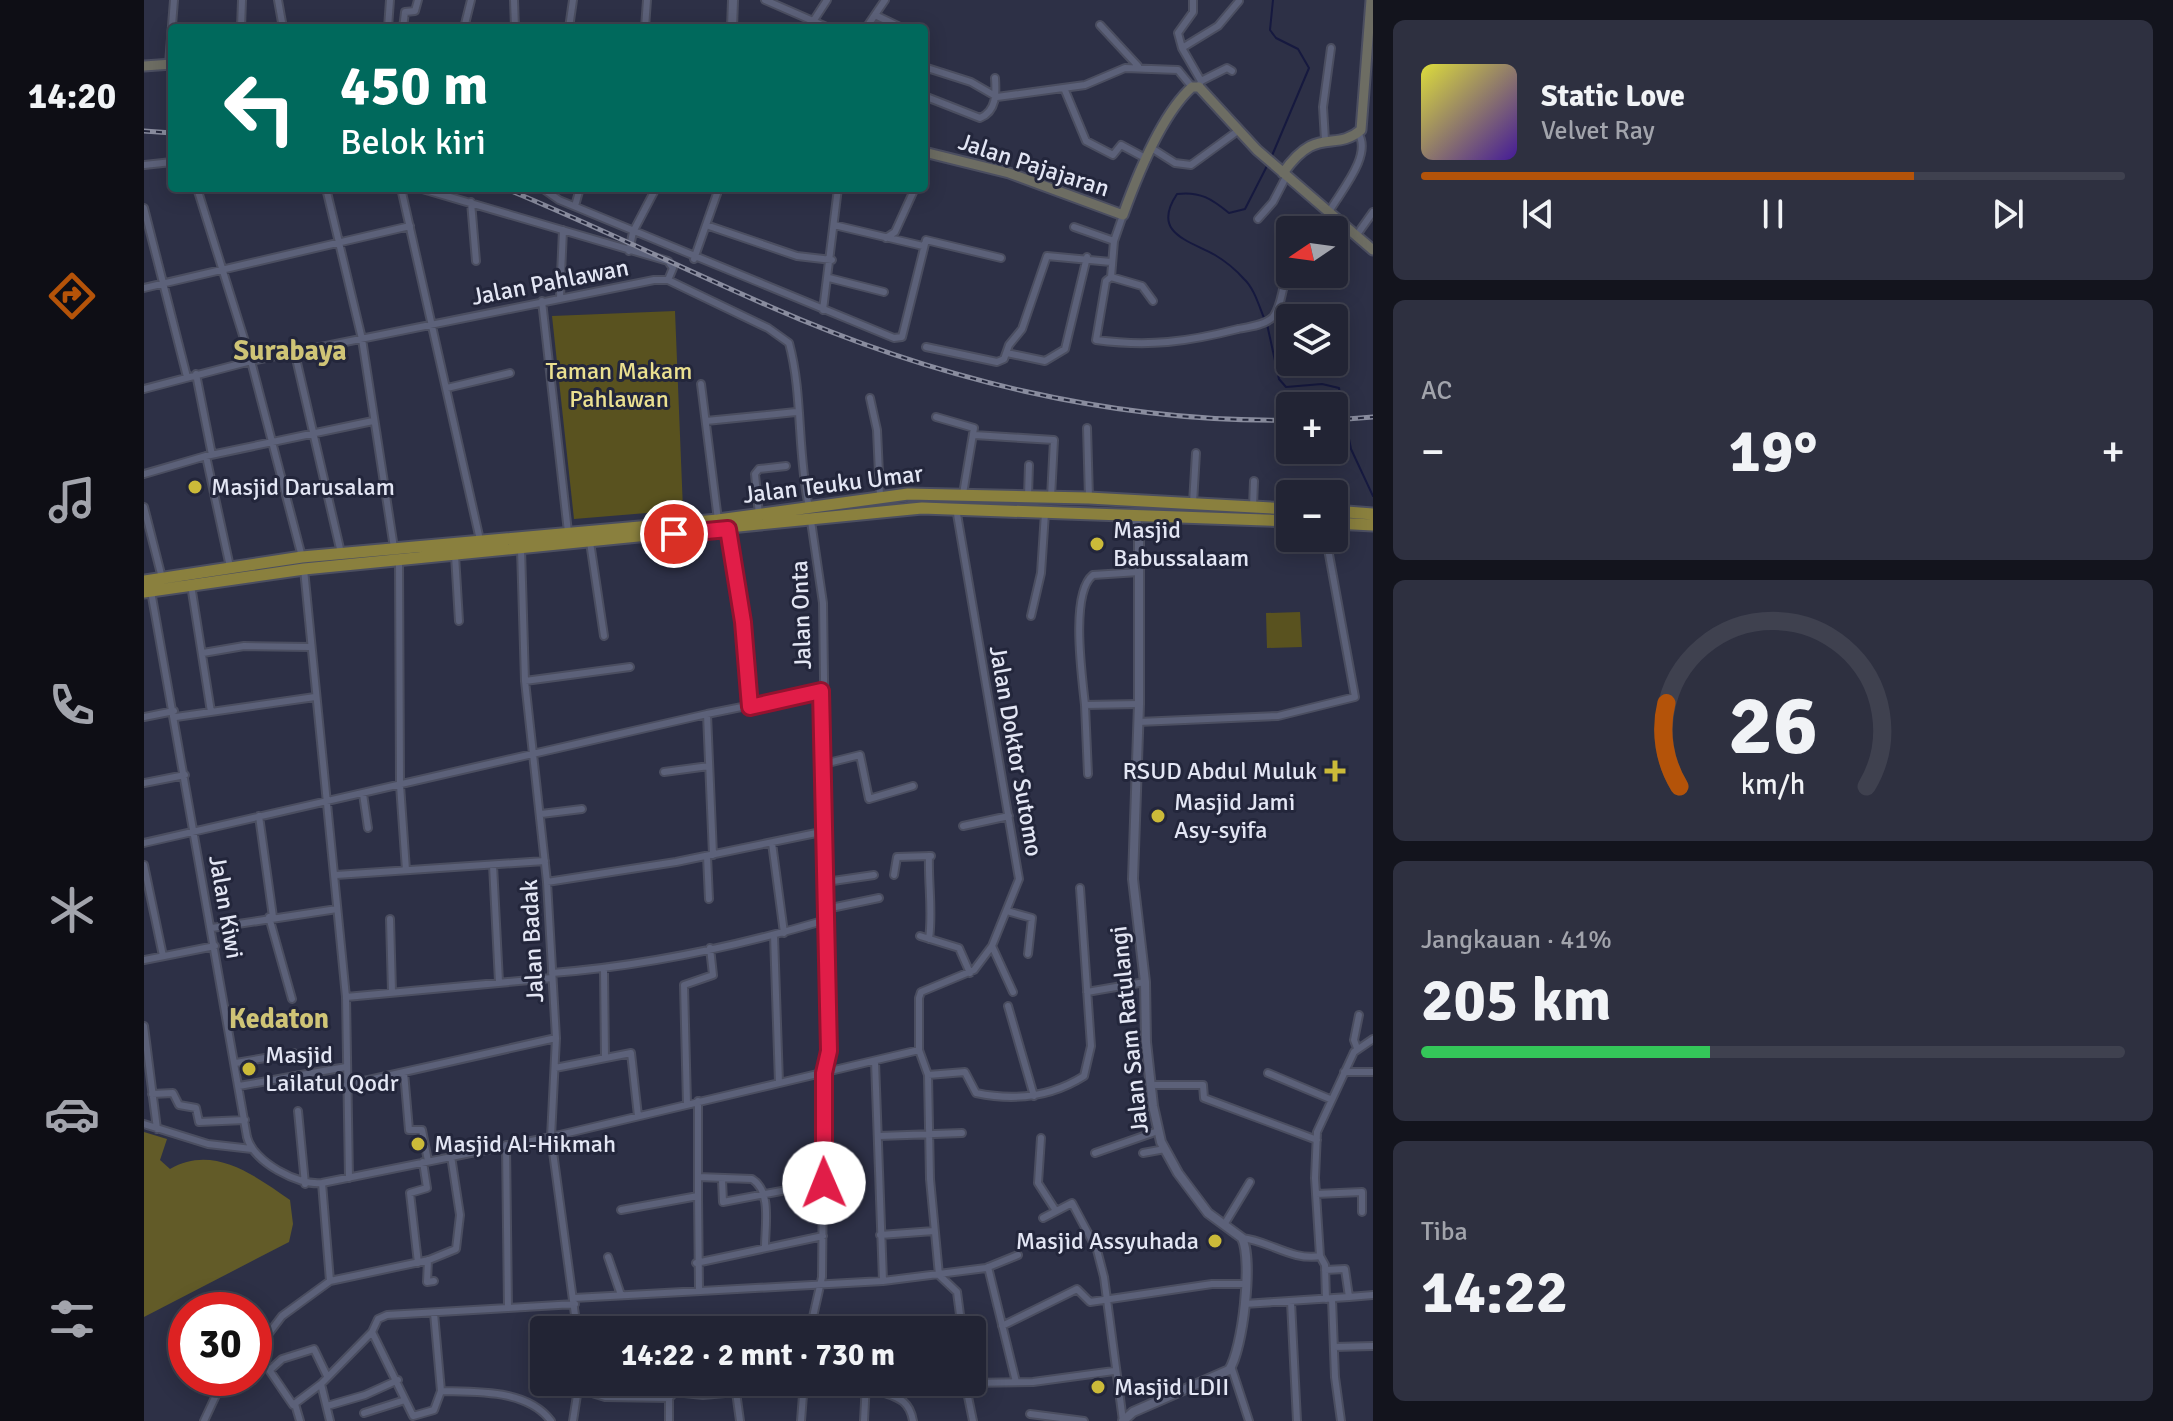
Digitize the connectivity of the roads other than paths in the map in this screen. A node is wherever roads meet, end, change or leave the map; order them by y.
1 (174, 0) edge
2 (242, 0) edge
3 (278, 0) edge
4 (390, 0) edge
5 (418, 0) edge
6 (471, 0) edge
7 (514, 0) edge
8 (573, 0) edge
9 (647, 0) edge
10 (733, 0) edge
11 (765, 0) edge
12 (827, 0) edge
13 (885, 0) edge
14 (1193, 0) edge
15 (1371, 0) edge
16 (1239, 1) edge
17 (875, 15) junction
18 (814, 20) junction
19 (172, 24) edge
20 (241, 24) edge
21 (282, 24) edge
22 (388, 24) edge
23 (404, 24) edge
24 (465, 24) edge
25 (515, 24) edge
26 (570, 24) edge
27 (645, 24) edge
28 (732, 24) edge
29 (822, 24) edge
30 (869, 24) edge
31 (894, 24) edge
32 (1100, 25) dead end
33 (1372, 40) edge
34 (1182, 48) junction
35 (1331, 48) dead end
36 (168, 64) edge
37 (144, 66) edge
38 (1138, 66) junction
39 (928, 68) edge
40 (1232, 71) dead end
41 (995, 78) dead end
42 (1197, 85) junction
43 (1064, 88) junction
44 (997, 97) junction
45 (928, 98) edge
46 (1239, 130) junction
47 (1358, 133) junction
48 (1325, 140) junction
49 (1153, 149) junction
50 (928, 156) edge
51 (1147, 159) junction
52 (168, 162) edge
53 (144, 165) edge
54 (1285, 174) junction
55 (198, 192) edge
56 (327, 192) edge
57 (402, 192) edge
58 (434, 192) edge
59 (546, 192) edge
60 (579, 192) edge
61 (654, 192) edge
62 (718, 192) edge
63 (838, 192) edge
64 (913, 192) edge
65 (471, 202) junction
66 (575, 206) junction
67 (144, 208) edge
68 (1329, 212) junction
69 (1373, 212) edge
70 (1123, 215) junction
71 (1334, 216) edge
72 (1258, 219) dead end
73 (706, 225) junction
74 (834, 225) junction
75 (410, 226) junction
76 (1074, 227) dead end
77 (1348, 229) edge
78 (563, 230) junction
79 (633, 232) junction
80 (1356, 236) junction
81 (886, 238) junction
82 (1114, 241) junction
83 (340, 242) junction
84 (923, 246) junction
85 (1373, 250) edge
86 (629, 251) junction
87 (1087, 257) junction
88 (1001, 258) dead end
89 (694, 259) junction
90 (832, 260) junction
91 (476, 261) dead end
92 (1111, 262) junction
93 (220, 269) junction
94 (1111, 277) junction
95 (829, 278) junction
96 (668, 280) junction
97 (164, 282) junction
98 (144, 288) edge
99 (1284, 288) edge
100 (884, 292) dead end
101 (560, 297) junction
102 (542, 301) junction
103 (1153, 301) dead end
104 (823, 310) junction
105 (433, 324) junction
106 (362, 339) junction
107 (926, 347) dead end
108 (1007, 353) junction
109 (295, 354) junction
110 (251, 361) junction
111 (510, 373) dead end
112 (196, 374) junction
113 (187, 377) junction
114 (701, 384) dead end
115 (447, 388) junction
116 (144, 389) edge
117 (870, 398) dead end
118 (796, 412) junction
119 (936, 417) dead end
120 (373, 421) junction
121 (706, 421) junction
122 (1087, 428) dead end
123 (314, 435) junction
124 (974, 435) junction
125 (272, 444) junction
126 (1196, 453) dead end
127 (209, 456) junction
128 (1029, 465) dead end
129 (786, 466) dead end
130 (144, 474) edge
131 (1254, 481) dead end
132 (963, 494) junction
133 (880, 496) junction
134 (1028, 496) junction
135 (1051, 497) junction
136 (1089, 498) junction
137 (1161, 501) junction
138 (1197, 504) junction
139 (144, 507) edge
140 (809, 507) junction
141 (1253, 507) junction
142 (956, 508) junction
143 (1276, 508) edge
144 (1045, 510) junction
145 (1348, 512) edge
146 (1141, 514) junction
147 (1373, 514) edge
148 (759, 515) junction
149 (1161, 515) junction
150 (1202, 517) junction
151 (718, 520) junction
152 (1276, 520) edge
153 (811, 521) junction
154 (1348, 524) edge
155 (1373, 525) edge
156 (690, 527) junction
157 (728, 529) junction
158 (568, 532) junction
159 (590, 535) junction
160 (480, 540) junction
161 (521, 549) junction
162 (1329, 552) edge
163 (341, 553) junction
164 (397, 554) junction
165 (455, 555) junction
166 (303, 563) junction
167 (230, 567) junction
168 (1139, 572) junction
169 (162, 578) junction
170 (191, 585) junction
171 (146, 588) edge
172 (1031, 616) dead end
173 (459, 621) dead end
174 (604, 636) dead end
175 (310, 647) junction
176 (203, 653) junction
177 (630, 667) dead end
178 (525, 681) junction
179 (821, 691) junction
180 (315, 697) junction
181 (1139, 704) junction
182 (1085, 705) junction
183 (750, 707) junction
184 (211, 712) junction
185 (175, 714) junction
186 (707, 714) junction
187 (144, 717) edge
188 (1138, 722) junction
189 (533, 756) junction
190 (824, 764) junction
191 (709, 766) junction
192 (664, 772) dead end
193 (1088, 774) dead end
194 (185, 775) junction
195 (144, 783) edge
196 (400, 785) junction
197 (913, 786) dead end
198 (363, 794) junction
199 (327, 801) junction
200 (582, 809) dead end
201 (541, 814) junction
202 (259, 816) junction
203 (1009, 816) junction
204 (963, 826) dead end
205 (368, 828) dead end
206 (194, 830) junction
207 (826, 831) junction
208 (144, 843) edge
209 (772, 843) junction
210 (710, 856) junction
211 (545, 861) junction
212 (144, 865) edge
213 (493, 865) junction
214 (406, 870) junction
215 (336, 875) junction
216 (874, 875) dead end
217 (894, 875) dead end
218 (547, 882) junction
219 (826, 882) junction
220 (1080, 888) dead end
221 (879, 898) dead end
222 (709, 899) dead end
223 (337, 909) junction
224 (826, 909) junction
225 (1007, 911) junction
226 (271, 917) junction
227 (390, 919) dead end
228 (826, 920) junction
229 (212, 928) junction
230 (784, 933) junction
231 (774, 935) junction
232 (920, 936) dead end
233 (929, 939) junction
234 (215, 946) junction
235 (992, 946) junction
236 (710, 948) junction
237 (1028, 954) dead end
238 (163, 956) junction
239 (144, 960) edge
240 (604, 969) junction
241 (970, 973) junction
242 (552, 976) junction
243 (499, 982) junction
244 (1145, 982) junction
245 (392, 992) junction
246 (1013, 992) dead end
247 (1087, 992) junction
248 (346, 997) junction
249 (292, 999) dead end
250 (1008, 1006) dead end
251 (1359, 1015) dead end
252 (144, 1026) edge
253 (556, 1038) junction
254 (1373, 1039) edge
255 (1357, 1048) junction
256 (919, 1050) junction
257 (294, 1053) dead end
258 (605, 1058) junction
259 (875, 1061) junction
260 (236, 1063) junction
261 (346, 1067) junction
262 (555, 1068) junction
263 (404, 1072) junction
264 (1344, 1072) junction
265 (1373, 1072) edge
266 (824, 1073) junction
267 (1268, 1073) dead end
268 (928, 1075) junction
269 (779, 1083) junction
270 (346, 1085) junction
271 (1151, 1085) junction
272 (239, 1086) junction
273 (152, 1094) junction
274 (1034, 1096) junction
275 (1330, 1099) junction
276 (698, 1101) junction
277 (687, 1104) junction
278 (298, 1111) dead end
279 (638, 1116) junction
280 (245, 1120) junction
281 (144, 1124) edge
282 (157, 1129) junction
283 (1158, 1131) junction
284 (962, 1133) dead end
285 (930, 1134) junction
286 (879, 1136) junction
287 (551, 1137) junction
288 (1041, 1138) dead end
289 (1317, 1140) junction
290 (506, 1145) junction
291 (252, 1149) junction
292 (1165, 1149) junction
293 (1095, 1153) dead end
294 (1143, 1153) dead end
295 (451, 1156) junction
296 (426, 1161) junction
297 (698, 1177) junction
298 (349, 1178) junction
299 (722, 1180) junction
300 (1250, 1182) dead end
301 (322, 1183) junction
302 (824, 1183) junction
303 (305, 1184) junction
304 (1316, 1194) junction
305 (764, 1195) junction
306 (698, 1196) junction
307 (1362, 1199) junction
308 (1373, 1199) edge
309 (621, 1210) dead end
310 (1056, 1211) junction
311 (1362, 1212) dead end
312 (1043, 1218) dead end
313 (1224, 1225) junction
314 (934, 1231) junction
315 (880, 1235) junction
316 (823, 1236) junction
317 (1242, 1238) junction
318 (765, 1247) junction
319 (1018, 1255) dead end
320 (1320, 1256) junction
321 (608, 1257) dead end
322 (428, 1260) junction
323 (418, 1263) junction
324 (696, 1263) junction
325 (988, 1267) junction
326 (1325, 1270) junction
327 (939, 1275) junction
328 (330, 1281) junction
329 (434, 1281) dead end
330 (883, 1281) junction
331 (820, 1284) junction
332 (1245, 1284) junction
333 (699, 1289) junction
334 (621, 1295) junction
335 (1373, 1295) edge
336 (1349, 1297) junction
337 (1329, 1299) junction
338 (1104, 1300) junction
339 (574, 1301) junction
340 (1291, 1302) junction
341 (1244, 1304) junction
342 (508, 1308) junction
343 (434, 1313) junction
344 (576, 1316) edge
345 (813, 1316) edge
346 (960, 1316) edge
347 (1002, 1326) junction
348 (272, 1330) edge
349 (372, 1332) junction
350 (1373, 1346) edge
351 (1334, 1347) junction
352 (1231, 1366) junction
353 (272, 1368) edge
354 (272, 1371) edge
355 (1114, 1371) junction
356 (327, 1376) junction
357 (398, 1380) junction
358 (986, 1382) edge
359 (1016, 1382) junction
360 (321, 1384) junction
361 (441, 1391) junction
362 (216, 1396) edge
363 (577, 1396) edge
364 (603, 1396) edge
365 (803, 1396) edge
366 (865, 1396) edge
367 (897, 1396) edge
368 (968, 1396) edge
369 (669, 1398) junction
370 (405, 1400) junction
371 (295, 1404) junction
372 (327, 1406) junction
373 (379, 1410) junction
374 (364, 1413) dead end
375 (1030, 1414) dead end
376 (410, 1417) edge
377 (204, 1421) edge
378 (300, 1421) edge
379 (330, 1421) edge
380 (377, 1421) edge
381 (551, 1421) edge
382 (573, 1421) edge
383 (669, 1421) edge
384 (740, 1421) edge
385 (801, 1421) edge
386 (864, 1421) edge
387 (913, 1421) edge
388 (973, 1421) edge
389 (1084, 1421) edge
390 (1123, 1421) edge
391 (1249, 1421) edge
392 (1297, 1421) edge
393 (1341, 1421) edge

1 - 19 street
2 - 20 street
3 - 21 street
4 - 22 street
5 - 23 street
6 - 24 street
7 - 25 street
8 - 26 street
9 - 27 street
10 - 28 street
11 - 18 street
12 - 18 street
13 - 17 street
14 - 34 street
15 - 33 main road
16 - 34 street
17 - 30 street
17 - 31 street
18 - 29 street
32 - 38 street
33 - 47 main road
34 - 42 street
35 - 48 street
36 - 37 main road
38 - 42 street
38 - 43 street
39 - 44 street
40 - 42 street
41 - 44 street
42 - 46 main road
42 - 49 main road, Jalan Pajajaran
43 - 44 street
43 - 51 street
44 - 45 street
46 - 49 street
46 - 54 main road
47 - 48 main road
47 - 68 street
48 - 54 main road
49 - 51 main road, Jalan Pajajaran
50 - 70 main road, Jalan Pajajaran
51 - 70 main road, Jalan Pajajaran
52 - 53 street
54 - 68 main road
54 - 72 street
55 - 93 street
56 - 83 street
57 - 75 street
58 - 65 street
59 - 66 street
60 - 66 street
61 - 79 street
62 - 73 street
63 - 74 street
64 - 81 street
65 - 78 street
65 - 91 street
66 - 79 street
67 - 97 street
68 - 71 main road
69 - 80 street
70 - 82 street
73 - 89 street
73 - 90 street
74 - 81 street
74 - 90 street
75 - 83 street
75 - 105 street
76 - 82 street
77 - 80 main road
78 - 86 street
78 - 101 street
79 - 86 street
79 - 89 street
80 - 85 main road
81 - 84 street
82 - 92 street
83 - 93 street
83 - 106 street
84 - 88 street
84 - 104 street
86 - 96 street
87 - 92 street
87 - 108 street
87 - 108 street
89 - 104 street
90 - 95 street
92 - 94 street
93 - 97 street
93 - 110 street
94 - 99 street
94 - 103 street
95 - 100 street
95 - 104 street
96 - 101 street, Jalan Pahlawan
96 - 118 street
97 - 98 street
97 - 113 street
101 - 102 street, Jalan Pahlawan
102 - 105 street, Jalan Pahlawan
102 - 158 street
105 - 106 street, Jalan Pahlawan
105 - 115 street
106 - 109 street, Jalan Pahlawan
106 - 120 street
107 - 108 street
109 - 110 street, Jalan Pahlawan
109 - 123 street
110 - 112 street, Jalan Pahlawan
110 - 125 street
111 - 115 street
112 - 113 street, Jalan Pahlawan
112 - 127 street
113 - 116 street, Jalan Pahlawan
114 - 121 street
115 - 160 street
117 - 133 street
118 - 121 street
118 - 140 street
119 - 124 street
120 - 123 street
120 - 164 street
121 - 151 street
122 - 136 street
123 - 125 street
123 - 163 street
124 - 132 street
124 - 135 street
125 - 127 street
125 - 166 street
126 - 138 street
127 - 130 street
127 - 167 street
128 - 134 street
129 - 148 street
131 - 141 street
132 - 133 highway, Jalan Teuku Umar
132 - 134 highway, Jalan Teuku Umar
133 - 140 highway, Jalan Teuku Umar
134 - 135 highway, Jalan Teuku Umar
135 - 136 highway, Jalan Teuku Umar
136 - 137 highway, Jalan Teuku Umar
137 - 138 highway, Jalan Teuku Umar
137 - 149 highway
138 - 141 highway, Jalan Teuku Umar
138 - 150 highway
139 - 169 street
140 - 148 highway, Jalan Teuku Umar
141 - 143 highway, Jalan Teuku Umar
142 - 144 highway, Jalan Teuku Umar
142 - 153 highway, Jalan Teuku Umar
142 - 203 street, Jalan Doktor Sutomo
144 - 146 highway, Jalan Teuku Umar
144 - 172 street
145 - 147 highway
146 - 149 highway, Jalan Teuku Umar
146 - 168 street, Jalan Sam Ratulangi
148 - 151 highway, Jalan Teuku Umar
149 - 150 highway, Jalan Teuku Umar
150 - 152 highway, Jalan Teuku Umar
151 - 156 highway, Jalan Teuku Umar
153 - 157 highway, Jalan Teuku Umar
153 - 179 street, Jalan Onta
154 - 155 highway
156 - 157 highway, Jalan Teuku Umar
156 - 159 highway, Jalan Teuku Umar
157 - 183 street
158 - 159 highway, Jalan Teuku Umar
158 - 160 highway, Jalan Teuku Umar
159 - 161 highway, Jalan Teuku Umar
159 - 174 street
160 - 164 highway, Jalan Teuku Umar
161 - 165 highway, Jalan Teuku Umar
161 - 178 street, Jalan Badak
162 - 188 street
163 - 164 highway, Jalan Teuku Umar
163 - 166 highway, Jalan Teuku Umar
164 - 165 highway, Jalan Teuku Umar
164 - 166 highway, Jalan Teuku Umar
164 - 196 street
165 - 173 street
166 - 167 highway, Jalan Teuku Umar
166 - 170 highway, Jalan Teuku Umar
166 - 175 street
167 - 169 highway, Jalan Teuku Umar
168 - 181 street, Jalan Sam Ratulangi
168 - 182 street
169 - 171 highway, Jalan Teuku Umar
170 - 171 highway, Jalan Teuku Umar
170 - 176 street
171 - 185 street, Jalan Kiwi
175 - 176 street
175 - 180 street
176 - 184 street
177 - 178 street
178 - 189 street, Jalan Badak
179 - 183 street
179 - 190 street, Jalan Onta
180 - 184 street
180 - 199 street
181 - 182 street
181 - 188 street, Jalan Sam Ratulangi
182 - 193 street
183 - 186 street
184 - 185 street
185 - 187 street
185 - 194 street, Jalan Kiwi
186 - 189 street
186 - 191 street
188 - 244 street, Jalan Sam Ratulangi
189 - 196 street
189 - 201 street, Jalan Badak
190 - 197 street
190 - 207 street, Jalan Onta
191 - 192 street
191 - 210 street
194 - 195 street
194 - 206 street, Jalan Kiwi
196 - 198 street
196 - 214 street
198 - 199 street
198 - 205 street
199 - 202 street
199 - 215 street
200 - 201 street
201 - 211 street, Jalan Badak
202 - 206 street
202 - 226 street
203 - 204 street
203 - 225 street, Jalan Doktor Sutomo
206 - 208 street
206 - 229 street, Jalan Kiwi
207 - 209 street
207 - 219 street, Jalan Onta
209 - 210 street
209 - 230 street
210 - 218 street
210 - 222 street
211 - 213 street
211 - 218 street, Jalan Badak
212 - 238 street
213 - 214 street
213 - 243 street
214 - 215 street
215 - 223 street
216 - 219 street
217 - 233 street
218 - 242 street, Jalan Badak
219 - 224 street, Jalan Onta
220 - 247 street
221 - 224 street
223 - 226 street
223 - 248 street
224 - 228 street, Jalan Onta
225 - 235 street, Jalan Doktor Sutomo
225 - 237 street
226 - 229 street
226 - 249 street
227 - 245 street
228 - 230 street
228 - 266 street, Jalan Onta
229 - 234 street, Jalan Kiwi
230 - 231 street
231 - 236 street
231 - 269 street
232 - 233 street
233 - 241 street
234 - 238 street
234 - 260 street, Jalan Kiwi
235 - 241 street, Jalan Doktor Sutomo
235 - 246 street
236 - 240 street
236 - 277 street
238 - 239 street
240 - 242 street
240 - 258 street
241 - 256 street, Jalan Doktor Sutomo
242 - 243 street
242 - 253 street, Jalan Badak
243 - 245 street
244 - 247 street
244 - 271 street, Jalan Sam Ratulangi
245 - 248 street
247 - 274 street
248 - 261 street
250 - 274 street
251 - 255 street
252 - 273 street
253 - 262 street, Jalan Badak
253 - 263 street
254 - 255 street
255 - 264 street
256 - 259 street
256 - 268 street
257 - 260 street
258 - 262 street
258 - 279 street
259 - 266 street
259 - 286 street
260 - 272 street, Jalan Kiwi
261 - 270 street
261 - 272 street
262 - 287 street, Jalan Badak
263 - 270 street
263 - 296 street
264 - 265 street
264 - 275 street
266 - 269 street
266 - 302 street, Jalan Onta
267 - 275 street
268 - 274 street
268 - 285 street
269 - 276 street
270 - 298 street
271 - 283 street, Jalan Sam Ratulangi
271 - 289 street
272 - 280 street, Jalan Kiwi
273 - 280 street
273 - 282 street
275 - 289 street
276 - 277 street
276 - 297 street
277 - 279 street
278 - 303 street
279 - 287 street
280 - 291 street, Jalan Kiwi
281 - 282 street
282 - 291 street
283 - 292 street, Jalan Sam Ratulangi
283 - 293 street
284 - 285 street
285 - 286 street
285 - 314 street
286 - 315 street
287 - 290 street
287 - 339 street, Jalan Badak
288 - 310 street
289 - 304 street
290 - 295 street
290 - 342 street
291 - 303 street
292 - 294 street
292 - 313 street, Jalan Sam Ratulangi
295 - 296 street
295 - 322 street
296 - 298 street
296 - 323 street
297 - 299 street
297 - 306 street
298 - 301 street
299 - 305 street
299 - 305 street
300 - 313 street
301 - 303 street
301 - 328 street
302 - 305 street
302 - 316 street, Jalan Onta
304 - 307 street
304 - 320 street
305 - 318 street
306 - 309 street
306 - 324 street
307 - 308 street
307 - 311 street
310 - 312 street
310 - 338 street
313 - 317 street, Jalan Sam Ratulangi
314 - 315 street
314 - 327 street
315 - 330 street
316 - 318 street
316 - 331 street, Jalan Onta
317 - 320 street
317 - 332 street
318 - 324 street
319 - 325 street
320 - 326 street
321 - 334 street
322 - 323 street
322 - 329 street
323 - 328 street
324 - 333 street
325 - 327 street
325 - 347 street
326 - 336 street
326 - 337 street
327 - 330 street
327 - 346 street
328 - 348 street
330 - 331 street
331 - 333 street
331 - 345 street, Jalan Onta
332 - 338 street
332 - 341 street
333 - 334 street
334 - 339 street
335 - 336 street
336 - 337 street
337 - 340 street
337 - 351 street
338 - 347 street
338 - 355 street
339 - 342 street
339 - 344 street, Jalan Badak
340 - 341 street
340 - 392 street
341 - 352 street
342 - 343 street
343 - 349 street
343 - 361 street
347 - 359 street
349 - 356 street
349 - 357 street
350 - 351 street
351 - 393 street
352 - 390 street
352 - 391 street
353 - 356 street
354 - 371 street
355 - 359 street
355 - 390 street
356 - 360 street
357 - 370 street
357 - 372 street
358 - 359 street
360 - 371 street
360 - 372 street
361 - 376 street
361 - 381 street
362 - 377 street
363 - 382 street
364 - 369 street
365 - 385 street
366 - 386 street
367 - 387 street
368 - 388 street
369 - 383 street
369 - 384 street
370 - 373 street
370 - 376 street
371 - 378 street
372 - 379 street
373 - 374 street
373 - 380 street
375 - 389 street

